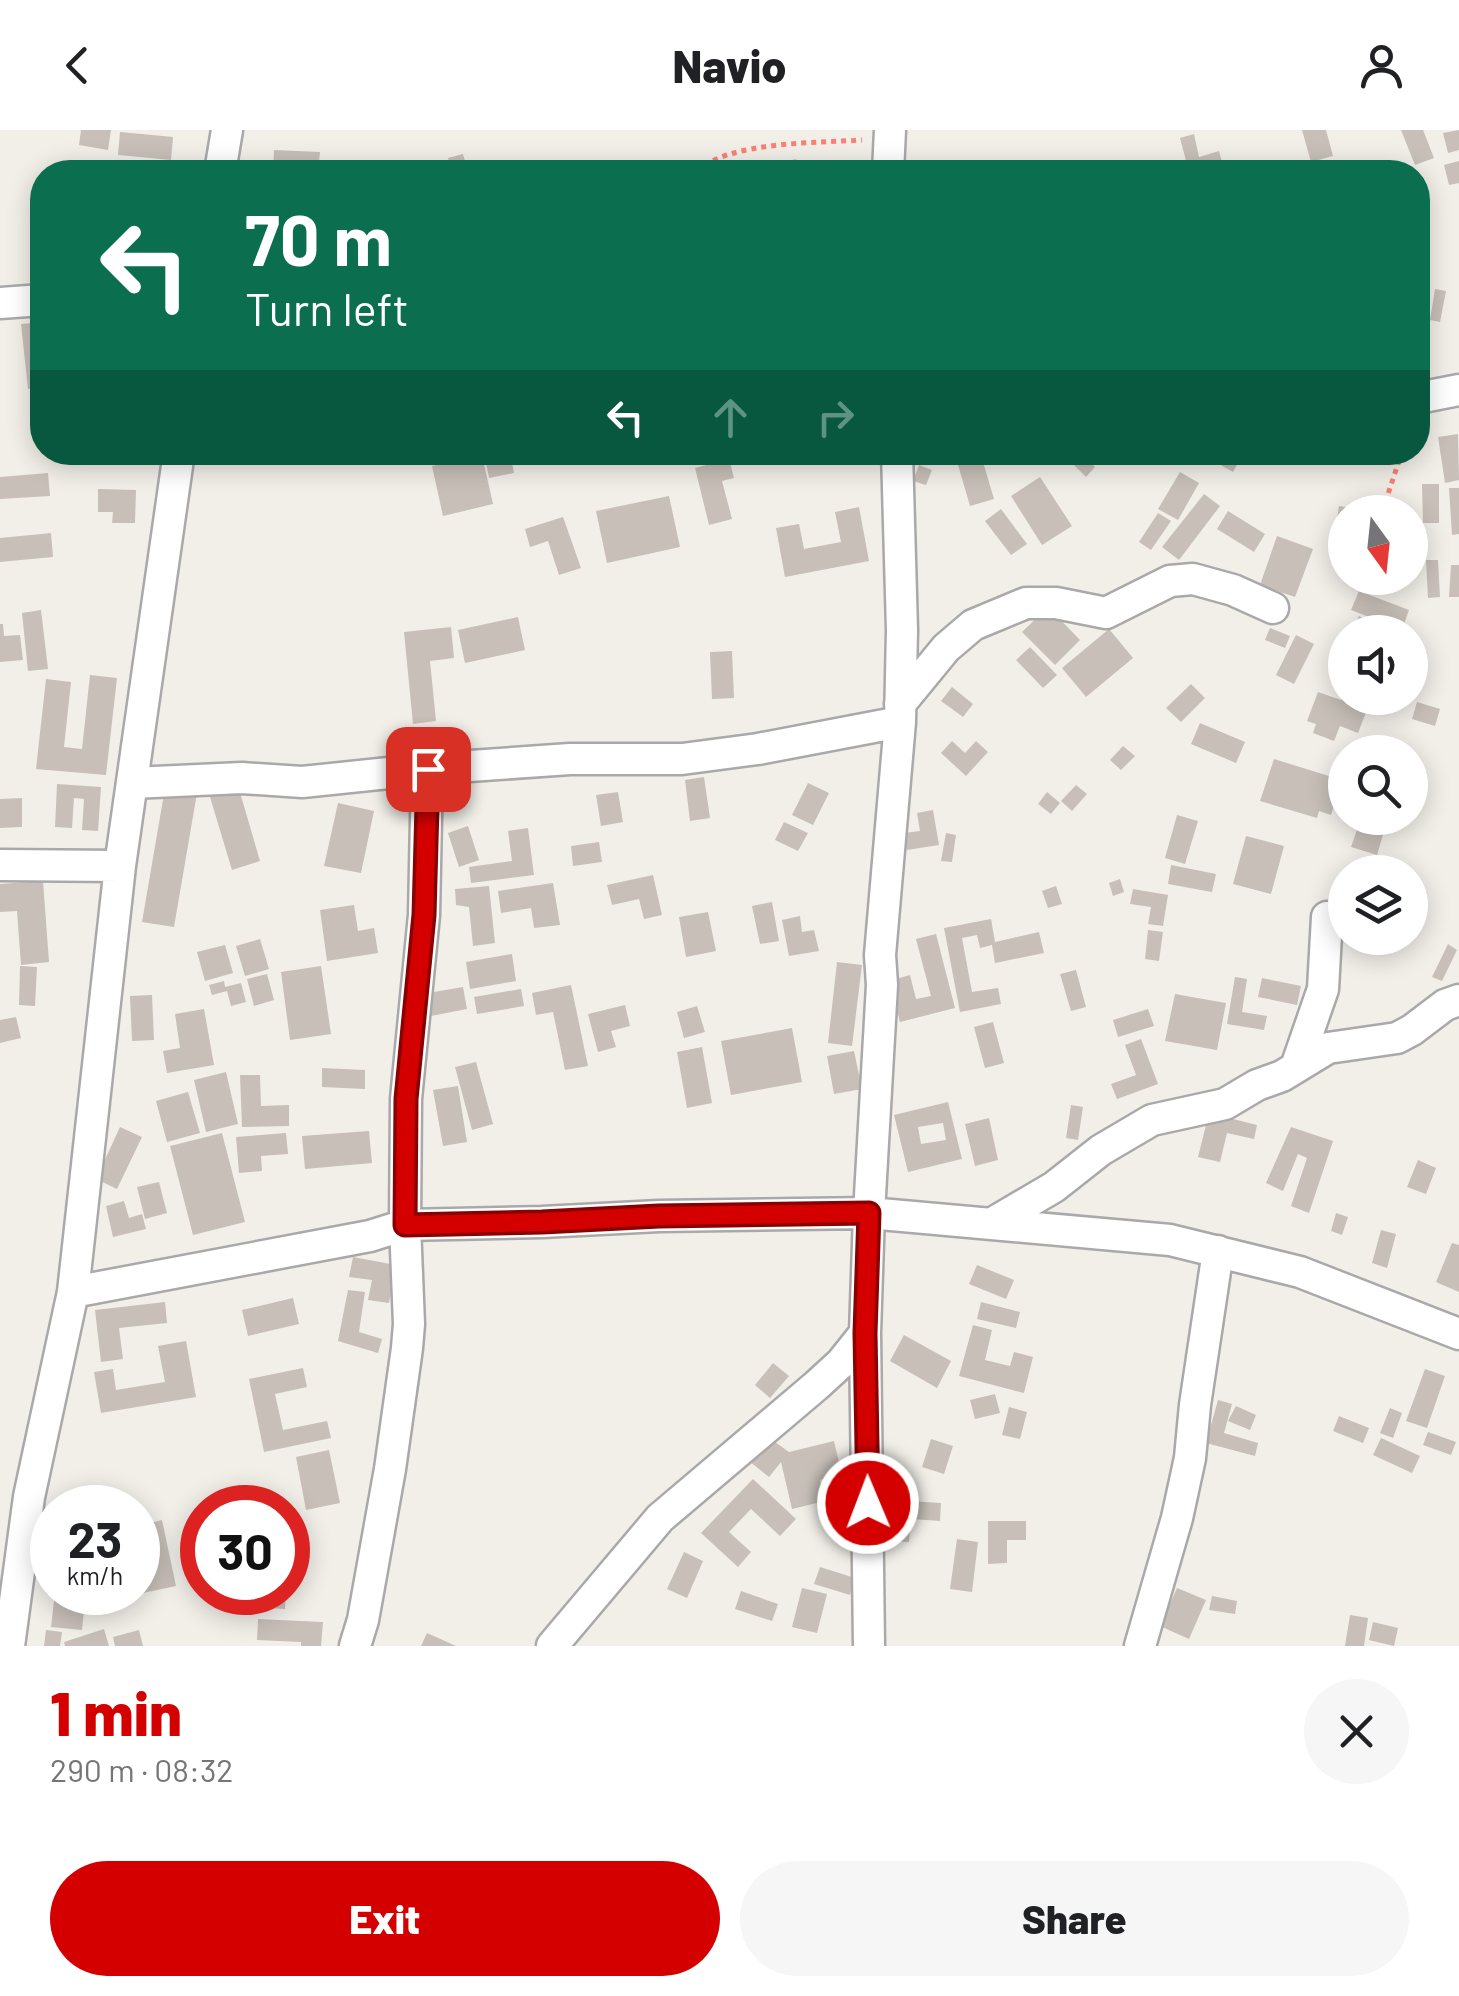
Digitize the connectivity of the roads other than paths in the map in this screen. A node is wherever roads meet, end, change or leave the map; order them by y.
1 (227, 130) edge
2 (890, 134) edge
3 (222, 160) edge
4 (889, 160) edge
5 (30, 301) edge
6 (0, 303) edge
7 (1459, 390) edge
8 (1430, 396) edge
9 (177, 465) edge
10 (897, 465) edge
11 (1274, 608) dead end
12 (900, 713) junction
13 (428, 769) junction
14 (132, 783) junction
15 (0, 864) edge
16 (120, 866) junction
17 (1328, 916) dead end
18 (1459, 1000) edge
19 (1296, 1067) junction
20 (869, 1213) junction
21 (991, 1224) junction
22 (405, 1225) junction
23 (1218, 1250) junction
24 (73, 1292) junction
25 (865, 1333) junction
26 (1459, 1334) edge
27 (0, 1646) edge
28 (9, 1646) edge
29 (355, 1646) edge
30 (552, 1646) edge
31 (869, 1646) edge
32 (1140, 1646) edge

1 - 3 street
2 - 4 street
5 - 6 street
7 - 8 street
9 - 14 street
10 - 12 street
11 - 12 street
12 - 13 street
12 - 20 street
13 - 14 street
13 - 22 street
14 - 16 street
15 - 16 street
16 - 24 street
17 - 19 street
18 - 19 street
19 - 21 street
20 - 21 street
20 - 22 street
20 - 25 street
21 - 23 street
22 - 24 street
22 - 29 street
23 - 26 street
23 - 32 street
24 - 28 street
25 - 30 street
25 - 31 street
27 - 28 street

